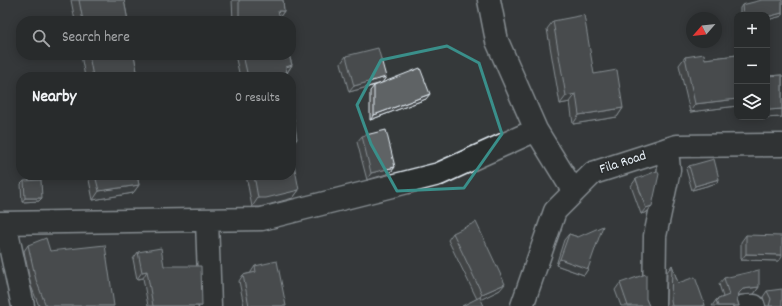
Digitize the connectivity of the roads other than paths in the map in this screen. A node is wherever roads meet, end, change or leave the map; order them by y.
1 (489, 0) edge
2 (536, 130) junction
3 (782, 145) edge
4 (667, 149) junction
5 (574, 192) junction
6 (207, 220) junction
7 (2, 223) edge
8 (23, 306) edge
9 (210, 306) edge
10 (522, 306) edge
11 (654, 306) edge
12 (745, 306) edge
13 (754, 306) edge

1 - 2 street
2 - 5 street
2 - 6 street
3 - 4 street, Fila Road
4 - 5 street, Fila Road
4 - 11 street
5 - 10 street, Fila Road
6 - 7 street
6 - 9 street
7 - 8 street
12 - 13 street

